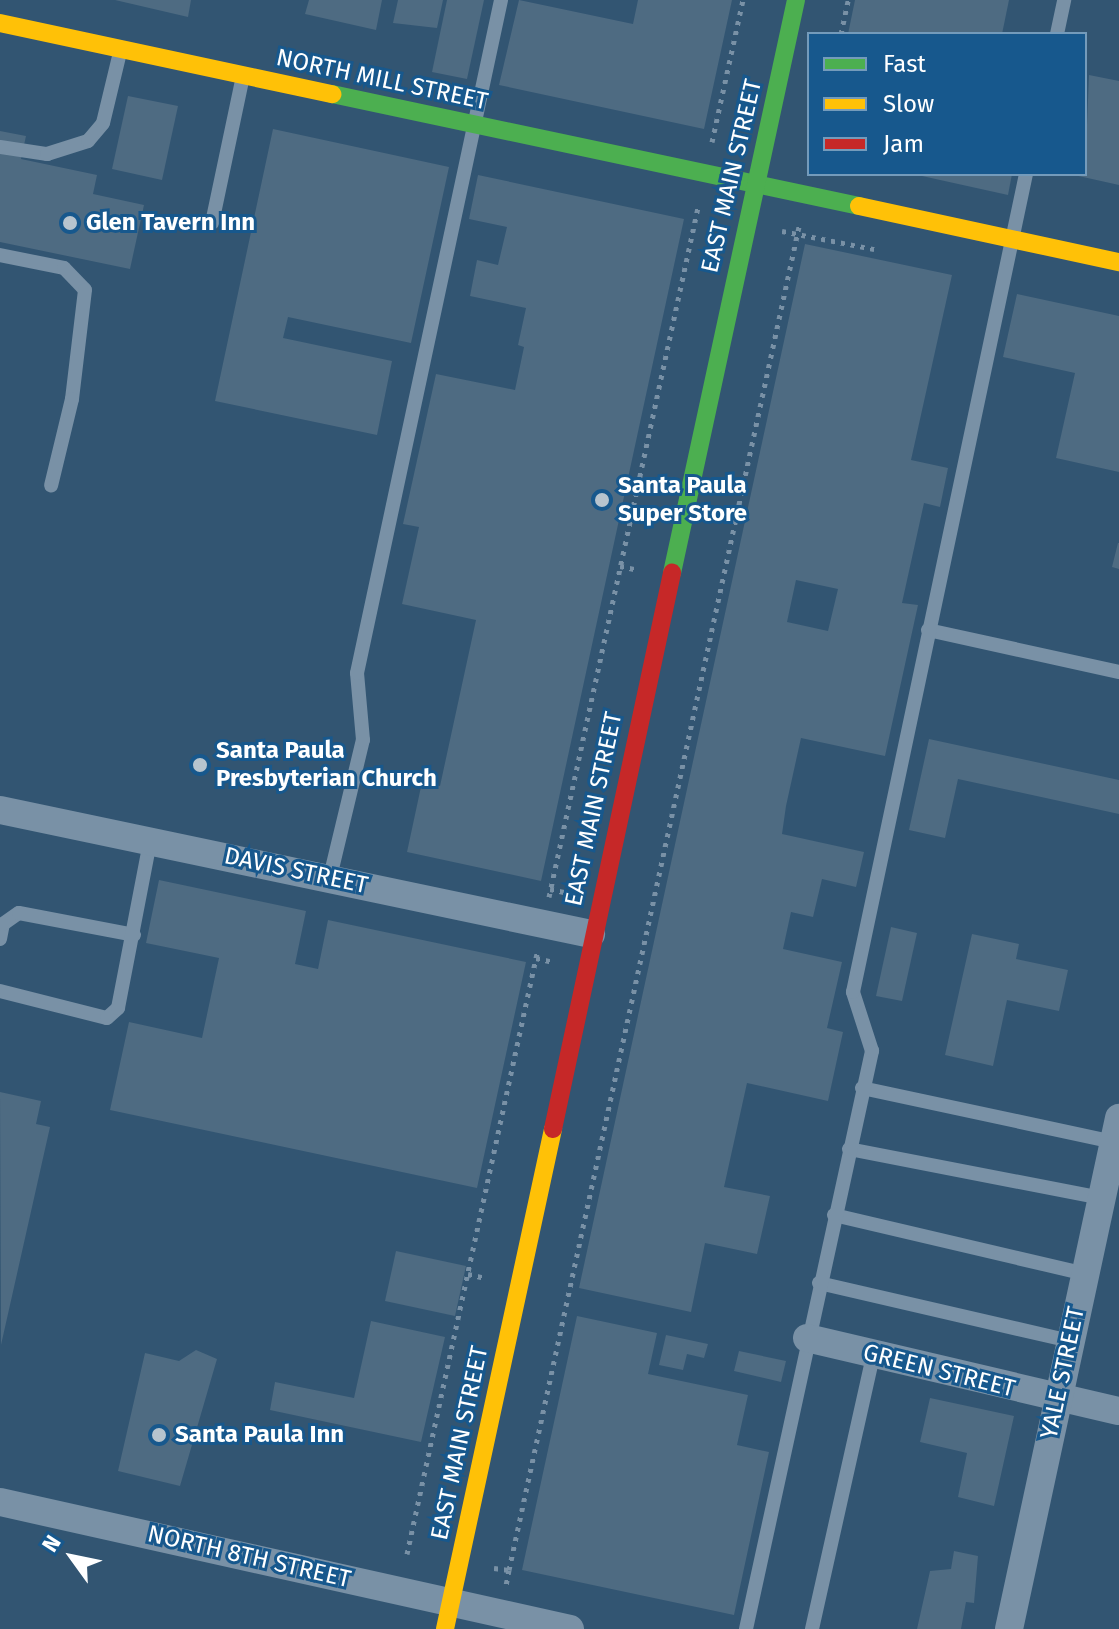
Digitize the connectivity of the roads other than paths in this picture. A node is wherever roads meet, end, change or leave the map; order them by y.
1 (501, 0) edge
2 (796, 0) edge
3 (1064, 0) edge
4 (0, 23) edge
5 (1057, 32) edge
6 (121, 49) junction
7 (243, 76) junction
8 (474, 123) junction
9 (0, 147) edge
10 (1026, 176) edge
11 (755, 184) junction
12 (212, 223) dead end
13 (1011, 240) junction
14 (0, 255) edge
15 (1119, 262) edge
16 (51, 486) dead end
17 (928, 630) junction
18 (1119, 672) edge
19 (0, 810) edge
20 (150, 842) junction
21 (330, 877) junction
22 (591, 934) junction
23 (134, 935) junction
24 (0, 939) edge
25 (0, 991) edge
26 (862, 1088) junction
27 (1116, 1130) edge
28 (849, 1149) junction
29 (1102, 1198) junction
30 (834, 1215) junction
31 (1085, 1274) junction
32 (819, 1283) junction
33 (807, 1338) junction
34 (1071, 1341) junction
35 (873, 1355) junction
36 (1057, 1399) junction
37 (1119, 1411) edge
38 (0, 1502) edge
39 (448, 1616) edge
40 (570, 1629) edge
41 (746, 1629) edge
42 (812, 1629) edge
43 (1009, 1629) edge

1 - 8 lane
2 - 11 street, EAST MAIN STREET
3 - 5 lane
4 - 6 street, NORTH MILL STREET
6 - 7 street, NORTH MILL STREET
6 - 9 lane
7 - 8 street, NORTH MILL STREET
7 - 12 lane
8 - 11 street, NORTH MILL STREET
8 - 21 lane
10 - 13 lane
11 - 13 street, NORTH MILL STREET
11 - 22 street, EAST MAIN STREET
13 - 15 street, NORTH MILL STREET
13 - 17 lane
14 - 16 lane
17 - 18 lane
17 - 26 lane
19 - 20 street, DAVIS STREET
20 - 21 street, DAVIS STREET
20 - 23 lane
21 - 22 street, DAVIS STREET
22 - 39 street, EAST MAIN STREET
23 - 24 lane
23 - 25 lane
26 - 27 lane
26 - 28 lane
27 - 29 street, YALE STREET
28 - 29 lane
28 - 30 lane
29 - 31 street, YALE STREET
30 - 31 lane
30 - 32 lane
31 - 34 street, YALE STREET
32 - 33 lane
32 - 34 lane
33 - 35 street, GREEN STREET
33 - 41 lane
34 - 36 street, YALE STREET
35 - 36 street, GREEN STREET
35 - 42 lane
36 - 37 street, GREEN STREET
36 - 43 street, YALE STREET
38 - 39 street, NORTH 8TH STREET
39 - 40 street, NORTH 8TH STREET

